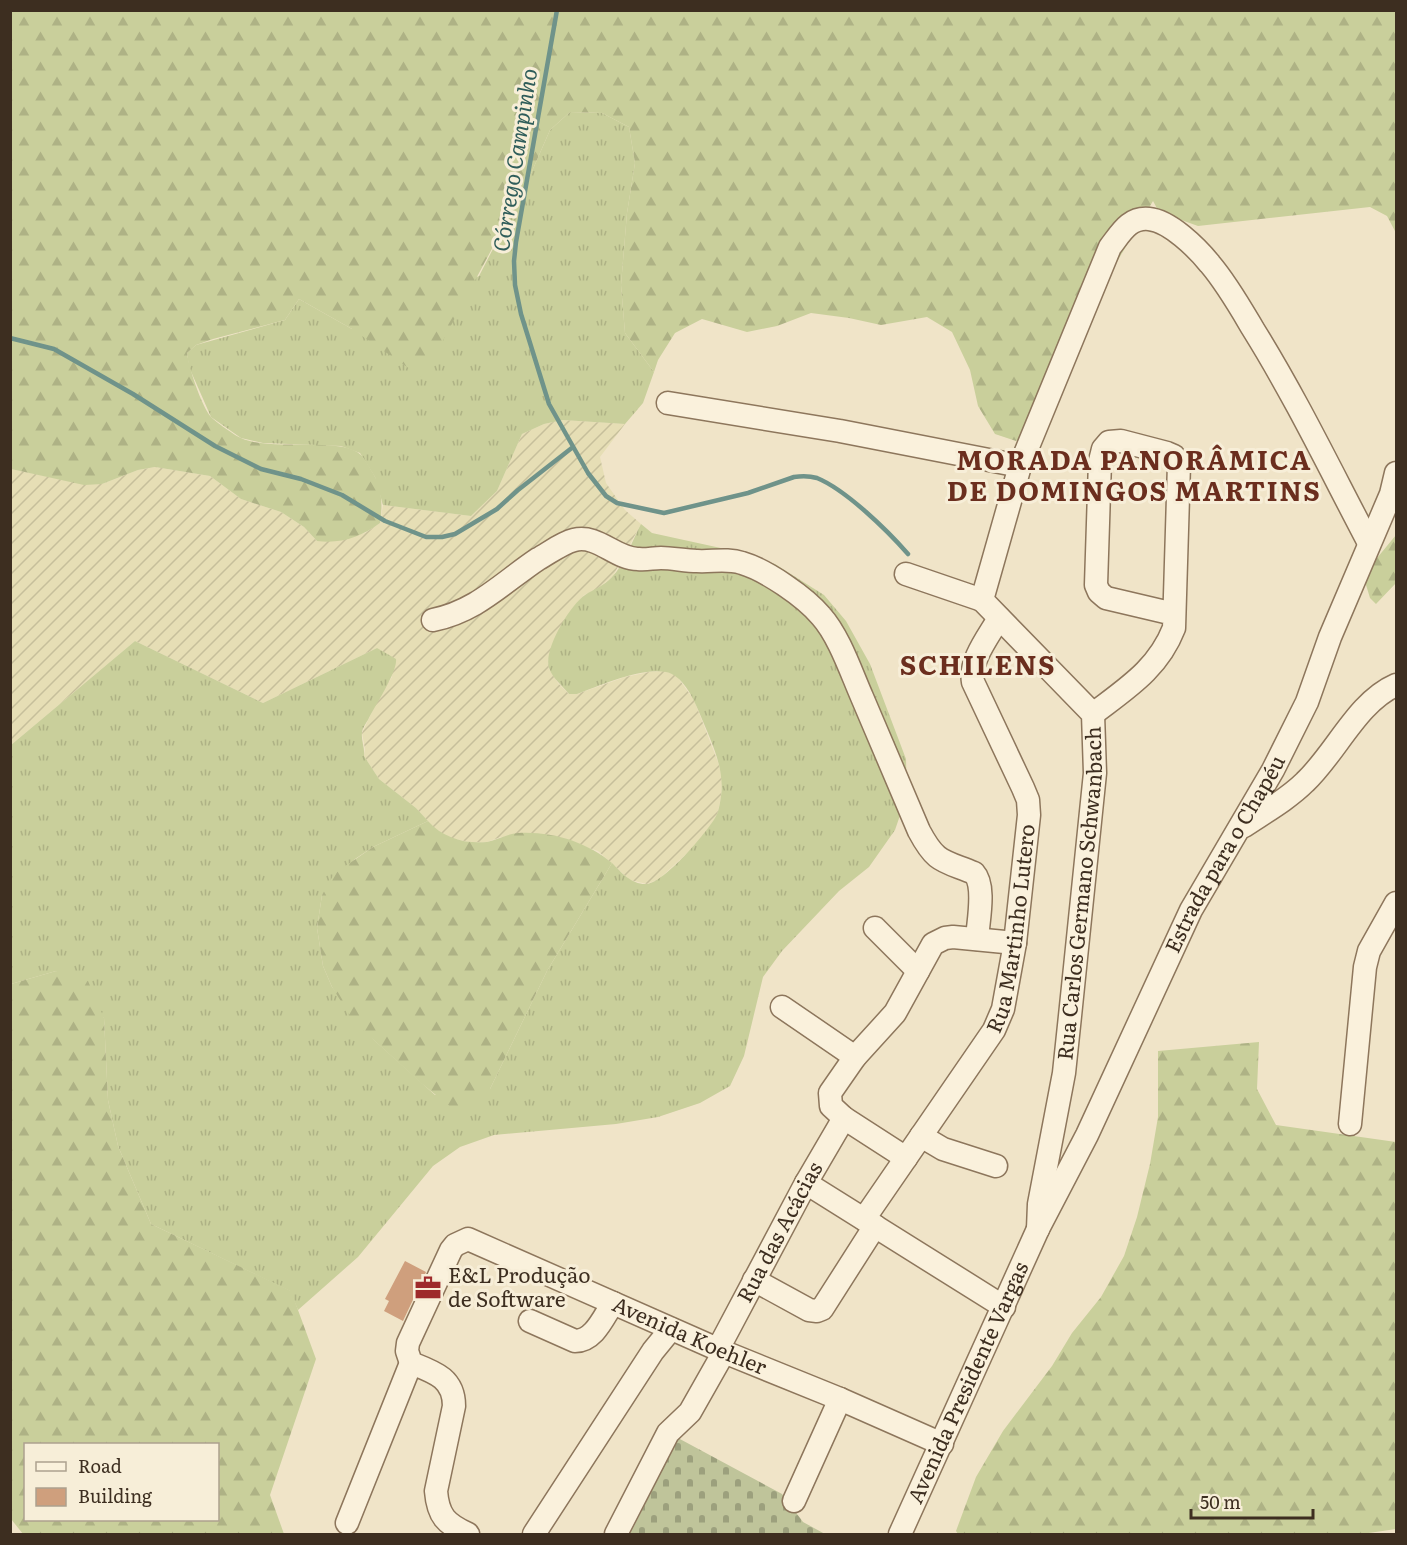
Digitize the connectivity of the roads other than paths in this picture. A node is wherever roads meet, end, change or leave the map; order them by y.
1 (668, 403) dead end
2 (1020, 466) junction
3 (1396, 473) edge
4 (1369, 543) junction
5 (906, 574) dead end
6 (982, 600) junction
7 (1174, 614) junction
8 (999, 618) junction
9 (433, 620) dead end
10 (1396, 685) edge
11 (1093, 714) junction
12 (1241, 828) junction
13 (1396, 903) edge
14 (875, 928) dead end
15 (977, 939) junction
16 (1015, 943) junction
17 (918, 971) junction
18 (782, 1007) dead end
19 (855, 1057) junction
20 (844, 1118) junction
21 (1350, 1124) dead end
22 (921, 1136) junction
23 (906, 1158) junction
24 (996, 1166) dead end
25 (806, 1183) junction
26 (870, 1222) junction
27 (1038, 1229) junction
28 (754, 1280) junction
29 (613, 1303) junction
30 (1004, 1307) junction
31 (530, 1321) dead end
32 (671, 1329) junction
33 (721, 1350) junction
34 (411, 1363) junction
35 (840, 1399) junction
36 (942, 1444) junction
37 (794, 1501) dead end
38 (347, 1522) dead end
39 (468, 1534) edge
40 (534, 1534) edge
41 (616, 1534) edge
42 (900, 1534) edge

1 - 2 street
2 - 4 street
2 - 6 street
3 - 4 street, Estrada para o Chapéu
4 - 12 street, Estrada para o Chapéu
5 - 6 street, Rua Carlos Germano Schwanbach
6 - 8 street, Rua Carlos Germano Schwanbach
7 - 7 street
7 - 11 street
8 - 11 street, Rua Carlos Germano Schwanbach
8 - 16 street, Rua Martinho Lutero
9 - 15 street
10 - 12 street
11 - 27 street, Rua Carlos Germano Schwanbach
12 - 27 street, Estrada para o Chapéu
13 - 21 street
14 - 17 street
15 - 16 street
15 - 17 street
16 - 22 street, Rua Martinho Lutero
17 - 19 street
18 - 19 street
19 - 20 street
20 - 23 street
20 - 25 street, Rua das Acácias
22 - 23 street, Rua Martinho Lutero
22 - 24 street
23 - 26 street, Rua Martinho Lutero
25 - 26 street
25 - 28 street, Rua das Acácias
26 - 28 street, Rua Martinho Lutero
26 - 30 street
27 - 30 street, Avenida Presidente Vargas
28 - 33 street, Rua das Acácias
29 - 31 street
29 - 32 street, Avenida Koehler
29 - 34 street, Avenida Koehler
30 - 36 street, Avenida Presidente Vargas
32 - 33 street, Avenida Koehler
32 - 40 street
33 - 35 street, Avenida Koehler
33 - 41 street, Rua das Acácias
34 - 38 street
34 - 39 street
35 - 36 street, Avenida Koehler
35 - 37 street
36 - 42 street, Avenida Presidente Vargas

